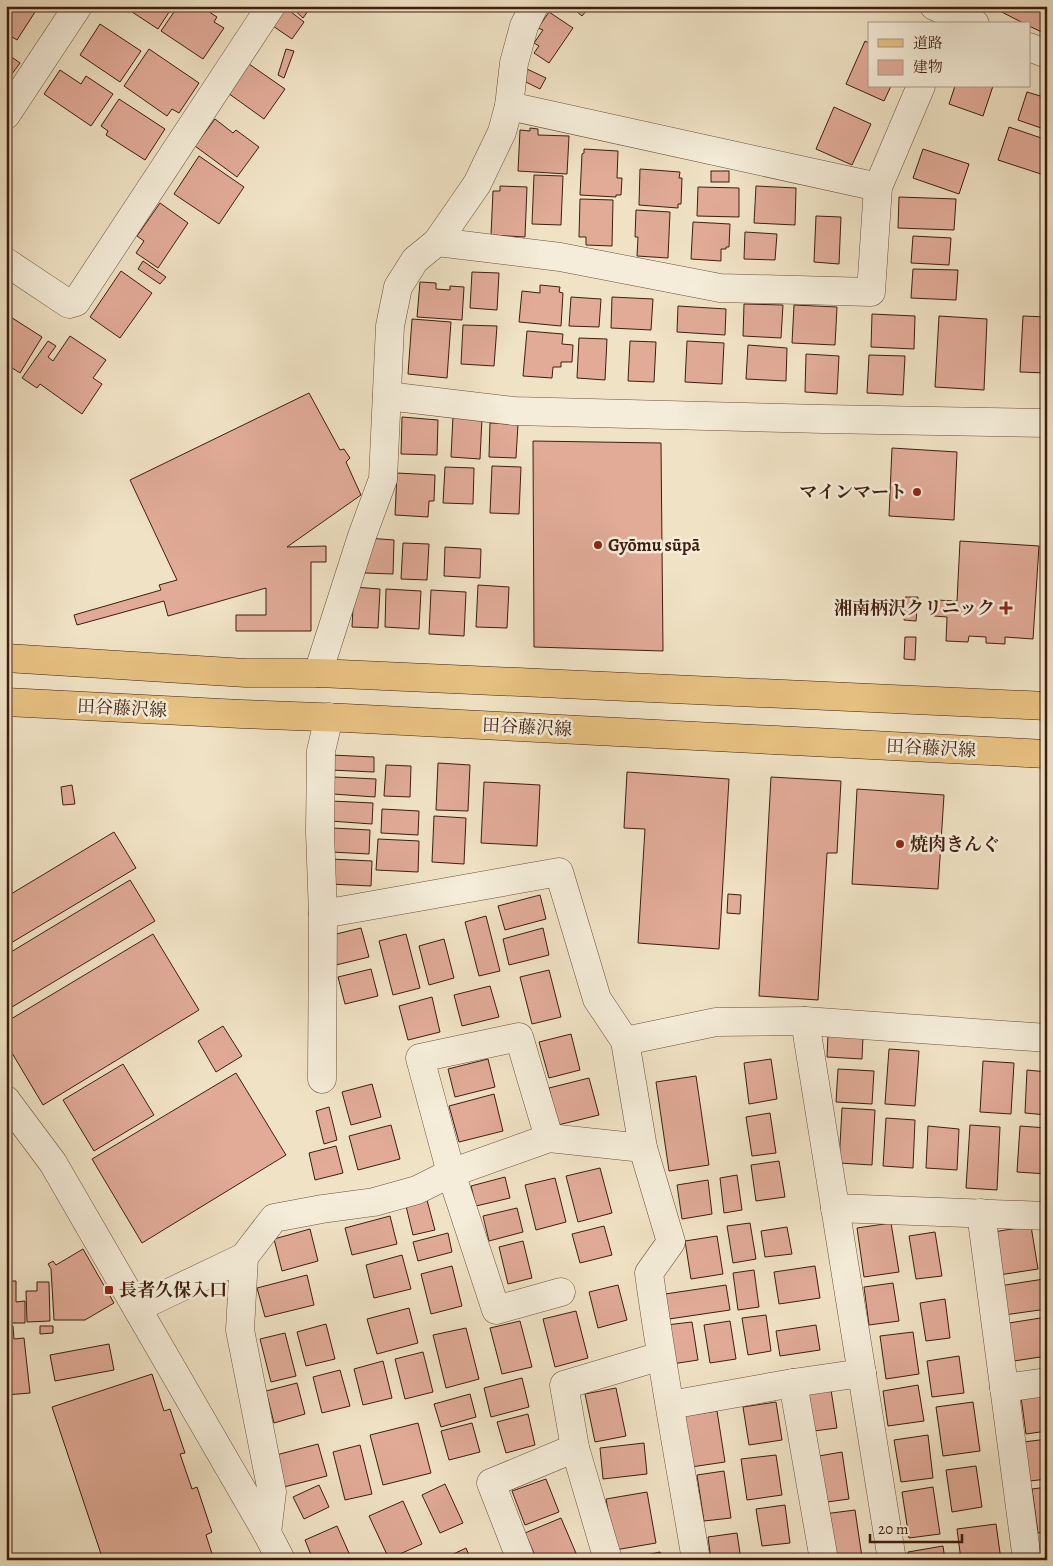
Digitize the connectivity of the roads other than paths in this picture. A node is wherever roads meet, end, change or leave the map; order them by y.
1 (78, 6) edge
2 (271, 6) edge
3 (534, 6) edge
4 (1030, 47) edge
5 (1047, 54) edge
6 (919, 88) edge
7 (509, 106) junction
8 (6, 115) edge
9 (878, 187) junction
10 (437, 242) junction
11 (6, 262) edge
12 (387, 396) junction
13 (1047, 422) edge
14 (6, 658) edge
15 (318, 673) junction
16 (6, 702) edge
17 (1047, 706) edge
18 (328, 717) junction
19 (1047, 754) edge
20 (322, 914) junction
21 (805, 1022) junction
22 (1047, 1038) edge
23 (625, 1041) junction
24 (322, 1079) dead end
25 (6, 1100) edge
26 (549, 1138) junction
27 (643, 1148) junction
28 (450, 1173) junction
29 (835, 1208) junction
30 (981, 1213) junction
31 (1047, 1216) edge
32 (244, 1257) junction
33 (561, 1292) dead end
34 (137, 1308) junction
35 (660, 1356) junction
36 (862, 1373) junction
37 (1047, 1382) edge
38 (793, 1383) junction
39 (1004, 1388) junction
40 (670, 1404) junction
41 (575, 1448) junction
42 (267, 1533) junction
43 (280, 1560) edge
44 (521, 1560) edge
45 (608, 1560) edge
46 (696, 1560) edge
47 (824, 1560) edge
48 (892, 1560) edge
49 (1027, 1560) edge

1 - 8 street
2 - 11 street
3 - 7 street
4 - 5 street
6 - 9 street
7 - 9 street
7 - 10 street
9 - 10 street
10 - 12 street
12 - 13 street
12 - 15 street
14 - 15 main road
15 - 17 main road
16 - 18 main road, 田谷藤沢線
18 - 19 main road, 田谷藤沢線
18 - 20 street
20 - 23 street
20 - 24 street
21 - 22 street
21 - 23 street
21 - 29 street
23 - 27 street
25 - 34 street
26 - 27 street
26 - 28 street
26 - 28 street
27 - 35 street
28 - 32 street
28 - 33 street
29 - 30 street
29 - 36 street
30 - 31 street
30 - 39 street
32 - 34 street
32 - 42 street
34 - 42 street
35 - 40 street
35 - 41 street
36 - 38 street
36 - 48 street
37 - 39 street
38 - 40 street
38 - 47 street
39 - 49 street
40 - 46 street
41 - 44 street
41 - 45 street
42 - 43 street

